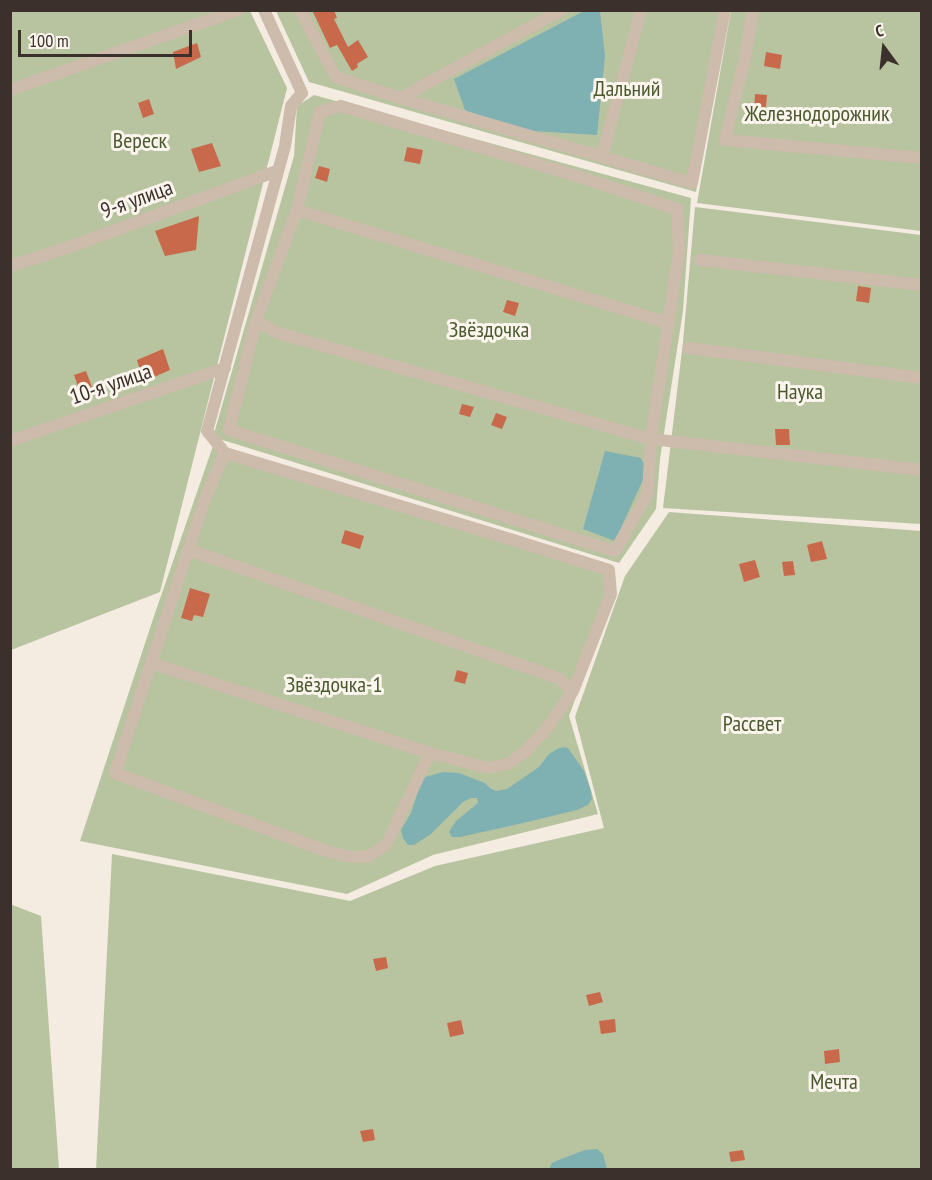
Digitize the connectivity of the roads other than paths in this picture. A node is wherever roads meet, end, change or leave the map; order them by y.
1 (238, 10) edge
2 (264, 10) edge
3 (300, 10) edge
4 (562, 10) edge
5 (641, 10) edge
6 (725, 10) edge
7 (753, 10) edge
8 (10, 90) edge
9 (400, 98) junction
10 (602, 157) junction
11 (921, 158) edge
12 (277, 171) junction
13 (297, 210) junction
14 (699, 260) dead end
15 (10, 266) edge
16 (921, 285) edge
17 (256, 321) junction
18 (669, 323) junction
19 (689, 348) dead end
20 (225, 368) junction
21 (921, 378) edge
22 (651, 439) junction
23 (10, 441) edge
24 (225, 453) junction
25 (921, 470) edge
26 (189, 550) junction
27 (151, 663) junction
28 (573, 691) junction
29 (430, 753) junction

1 - 8 street
2 - 12 street
3 - 9 street
4 - 9 street
5 - 10 street
6 - 10 street
7 - 11 street
9 - 10 street
12 - 15 street, 9-я улица
12 - 20 street
13 - 17 street
13 - 18 street
13 - 18 street
14 - 16 street
17 - 22 street
17 - 22 street
18 - 22 street
19 - 21 street
20 - 23 street, 10-я улица
20 - 24 street
22 - 25 street
24 - 26 street
24 - 28 street
26 - 27 street
26 - 28 street
27 - 29 street
27 - 29 street
28 - 29 street

